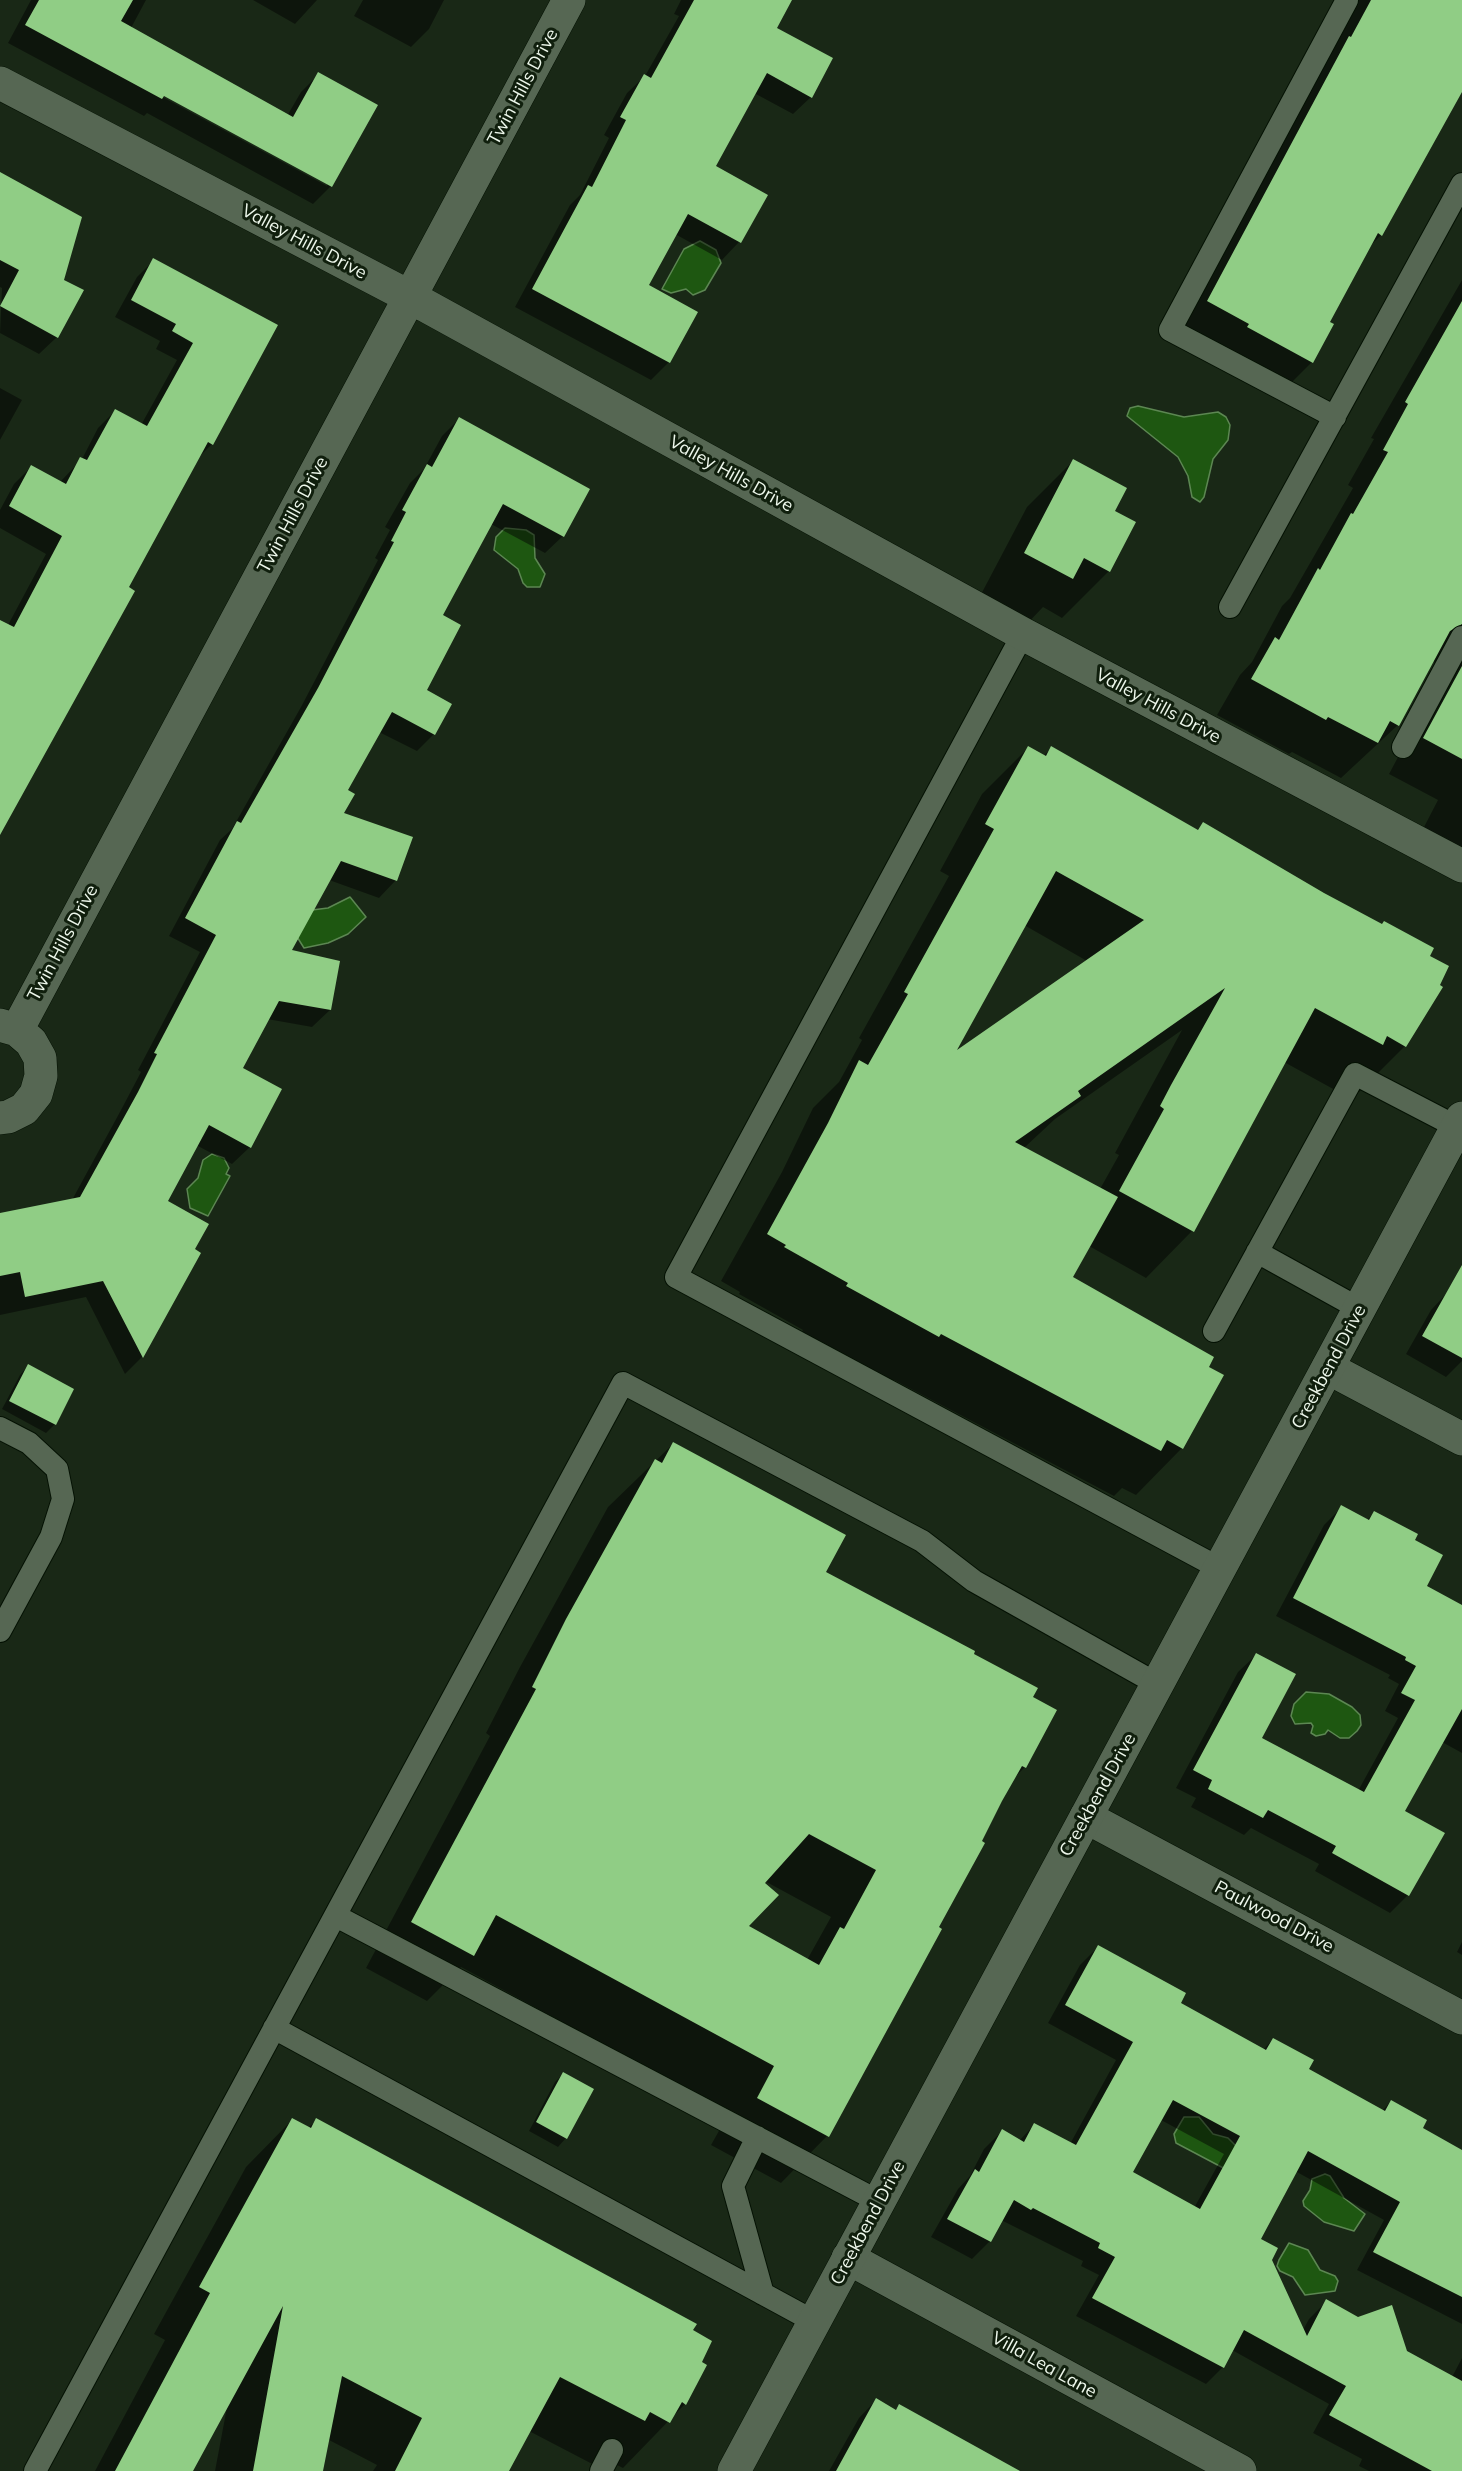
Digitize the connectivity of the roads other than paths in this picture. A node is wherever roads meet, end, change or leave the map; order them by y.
1 (569, 0) edge
2 (1347, 0) edge
3 (0, 83) edge
4 (1462, 184) edge
5 (410, 297) junction
6 (1335, 417) junction
7 (1230, 607) dead end
8 (1023, 634) junction
9 (1462, 637) edge
10 (1403, 747) dead end
11 (1462, 866) edge
12 (8, 1028) edge
13 (0, 1118) edge
14 (1460, 1123) edge
15 (1257, 1252) junction
16 (1360, 1309) junction
17 (1214, 1331) dead end
18 (1328, 1368) junction
19 (0, 1428) edge
20 (1462, 1439) edge
21 (1221, 1569) junction
22 (0, 1631) edge
23 (1159, 1685) junction
24 (1086, 1817) junction
25 (336, 1916) junction
26 (1462, 2018) edge
27 (274, 2028) junction
28 (757, 2137) junction
29 (880, 2202) junction
30 (848, 2258) junction
31 (763, 2294) junction
32 (814, 2322) junction
33 (612, 2450) dead end
34 (34, 2471) edge
35 (601, 2471) edge
36 (734, 2471) edge
37 (1240, 2471) edge

1 - 5 street, Twin Hills Drive
2 - 6 lane
3 - 5 street, Valley Hills Drive
4 - 6 lane
5 - 8 street, Valley Hills Drive
5 - 12 street, Twin Hills Drive
6 - 7 lane
8 - 11 street, Valley Hills Drive
8 - 21 lane
9 - 10 lane
12 - 13 street, Twin Hills Drive
14 - 15 lane
14 - 16 street, Creekbend Drive
15 - 16 lane
15 - 17 lane
16 - 18 street, Creekbend Drive
18 - 20 street
18 - 21 street, Creekbend Drive
19 - 22 lane
21 - 23 street, Creekbend Drive
23 - 24 street, Creekbend Drive
23 - 25 lane
24 - 26 street, Paulwood Drive
24 - 29 street, Creekbend Drive
25 - 27 lane
25 - 28 lane
27 - 31 lane
27 - 34 lane
28 - 29 lane
28 - 31 lane
29 - 30 street, Creekbend Drive
30 - 32 street, Creekbend Drive
30 - 37 street, Villa Lea Lane
31 - 32 lane
32 - 36 street, Creekbend Drive
33 - 35 lane

